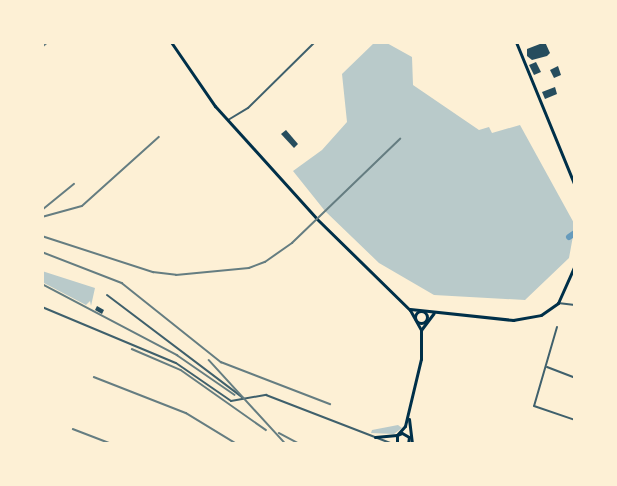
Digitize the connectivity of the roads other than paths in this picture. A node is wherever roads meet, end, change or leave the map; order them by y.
1 (171, 42) edge
2 (315, 42) edge
3 (516, 42) edge
4 (228, 120) junction
5 (575, 186) edge
6 (575, 265) edge
7 (107, 295) dead end
8 (558, 303) junction
9 (575, 305) edge
10 (42, 307) edge
11 (409, 309) junction
12 (422, 311) junction
13 (434, 313) junction
14 (416, 320) junction
15 (426, 321) junction
16 (556, 327) dead end
17 (421, 330) junction
18 (546, 366) junction
19 (575, 378) edge
20 (243, 398) dead end
21 (409, 417) junction
22 (575, 420) edge
23 (397, 435) junction
24 (375, 438) junction
25 (410, 439) junction
26 (395, 444) edge
27 (410, 444) edge

1 - 4 main road
2 - 4 street
3 - 5 main road
4 - 11 main road
6 - 8 main road
7 - 20 street
8 - 9 street
8 - 13 main road
10 - 24 street
11 - 12 main road
11 - 14 main road
12 - 13 main road
12 - 14 main road
12 - 15 main road
13 - 15 main road
14 - 15 main road
14 - 17 main road
15 - 17 main road
16 - 18 street
17 - 21 main road
18 - 19 street
18 - 22 street
21 - 23 main road
21 - 25 main road
23 - 24 main road
23 - 25 main road
23 - 26 main road
24 - 26 street
25 - 27 main road

